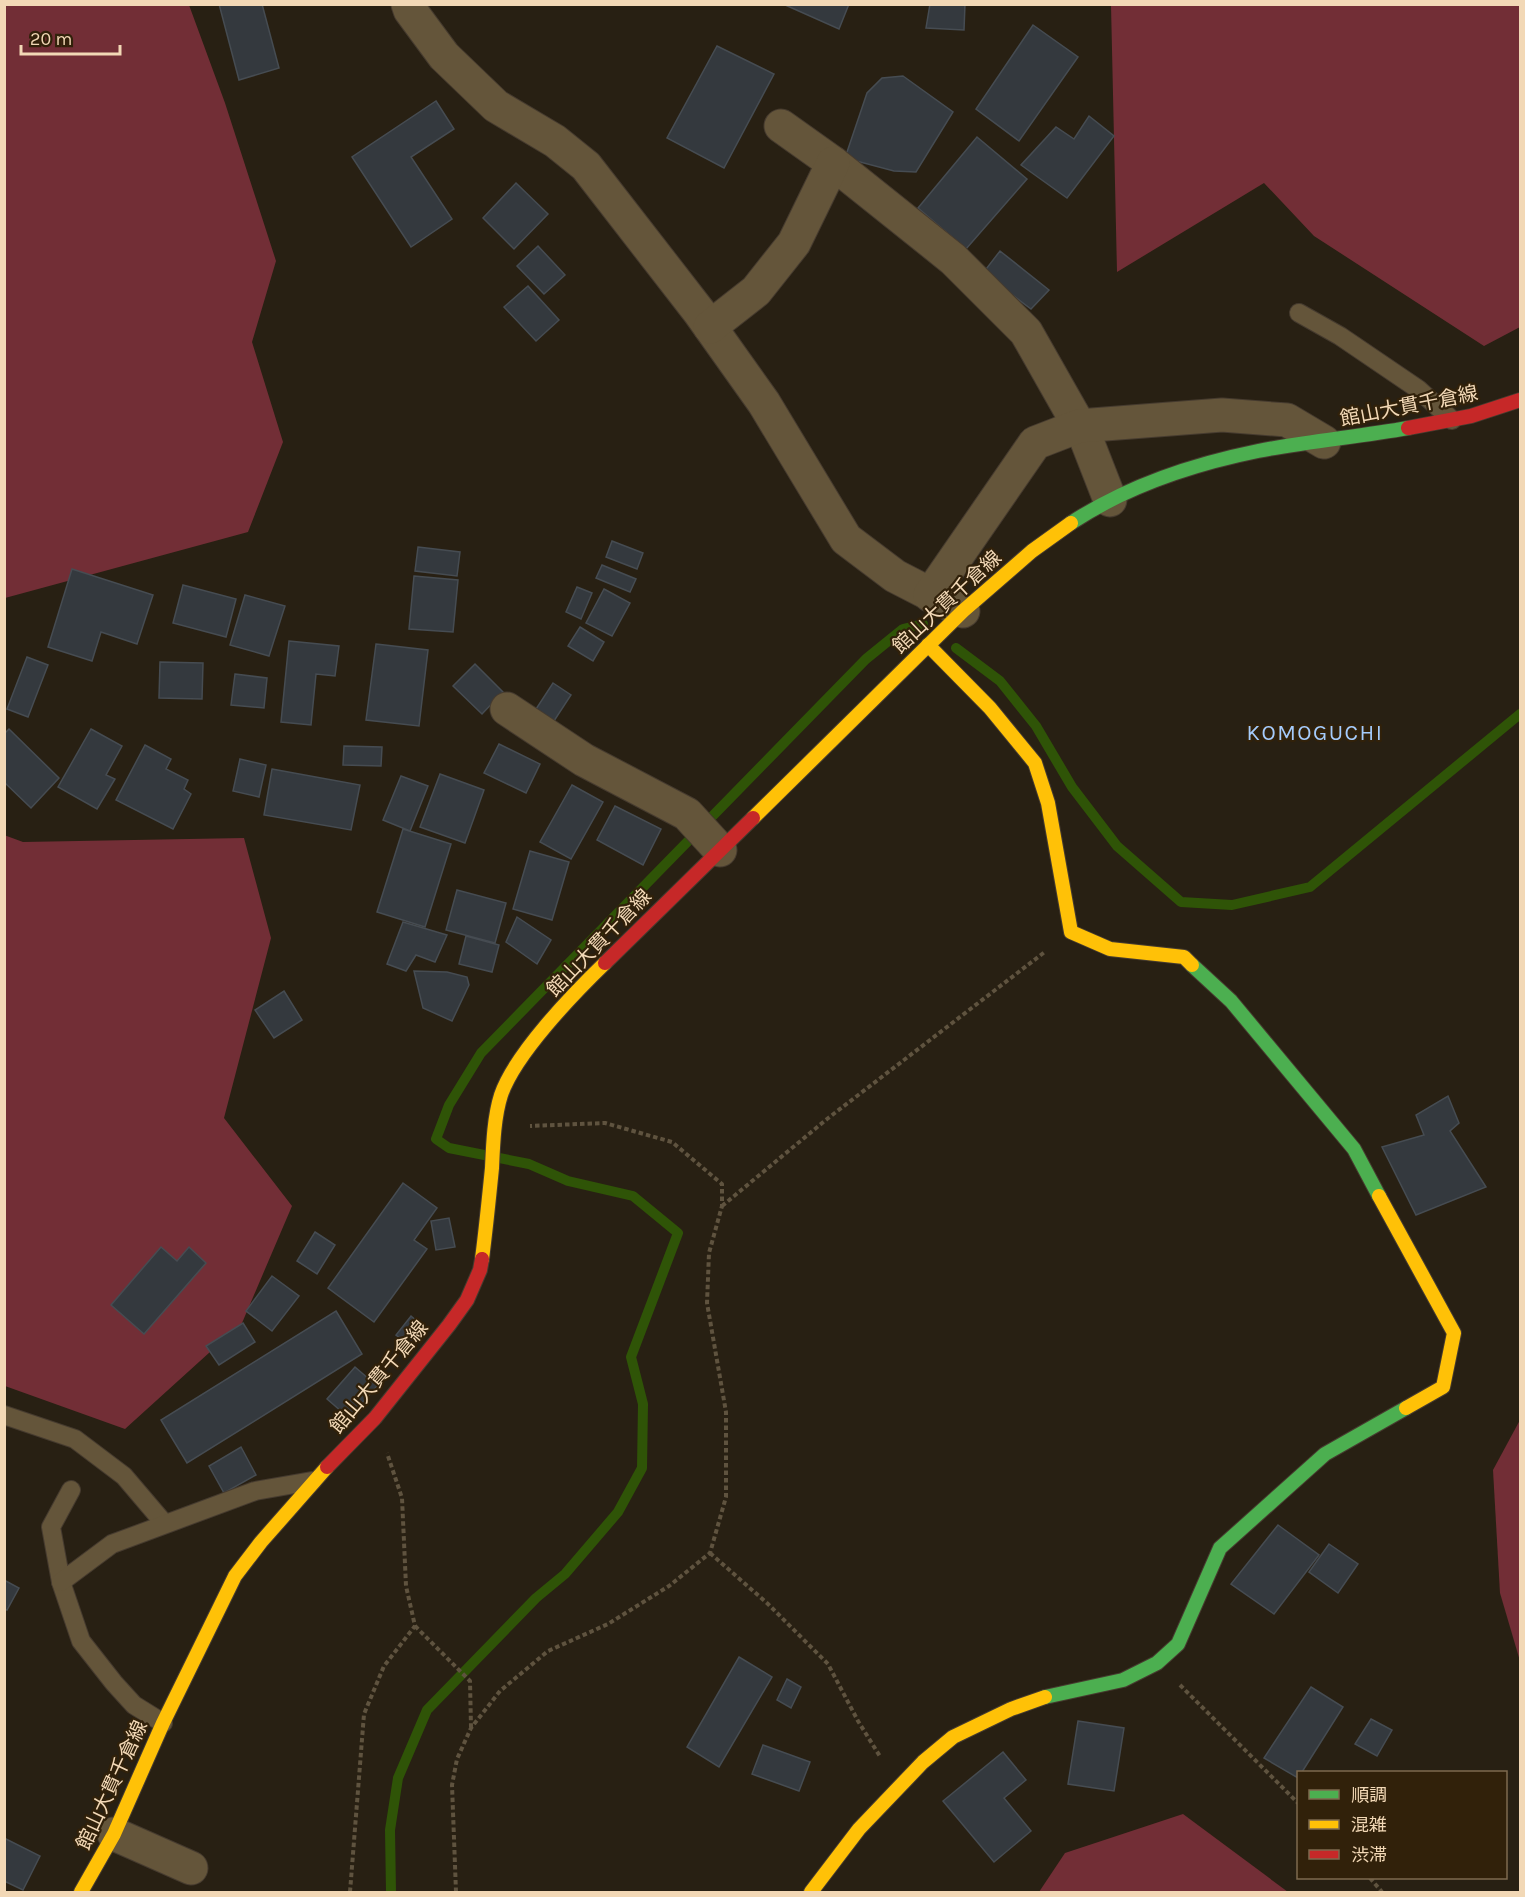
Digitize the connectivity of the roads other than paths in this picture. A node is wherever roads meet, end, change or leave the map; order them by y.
1 (408, 4) edge
2 (781, 126) dead end
3 (833, 163) junction
4 (1299, 313) dead end
5 (710, 327) junction
6 (1521, 400) edge
7 (1452, 420) junction
8 (1079, 426) junction
9 (1324, 442) junction
10 (1110, 500) junction
11 (930, 595) junction
12 (963, 611) junction
13 (928, 645) junction
14 (507, 709) dead end
15 (720, 850) junction
16 (4, 1414) edge
17 (314, 1481) junction
18 (71, 1490) dead end
19 (164, 1523) junction
20 (61, 1582) junction
21 (163, 1723) junction
22 (114, 1834) junction
23 (191, 1868) dead end
24 (81, 1893) edge
25 (811, 1893) edge

1 - 5 street
2 - 3 street
3 - 5 street
3 - 8 street
4 - 7 lane
5 - 11 street
6 - 7 main road, 館山大貫千倉線
7 - 9 main road, 館山大貫千倉線
8 - 9 street
8 - 10 street
8 - 11 street
9 - 10 main road, 館山大貫千倉線
10 - 12 main road, 館山大貫千倉線
11 - 12 street
12 - 13 main road, 館山大貫千倉線
13 - 15 main road, 館山大貫千倉線
13 - 25 main road
14 - 15 street
15 - 17 main road, 館山大貫千倉線
16 - 19 lane
17 - 19 lane
17 - 21 main road, 館山大貫千倉線
18 - 20 lane
19 - 20 lane
20 - 21 lane
21 - 22 main road, 館山大貫千倉線
22 - 23 street
22 - 24 main road, 館山大貫千倉線

